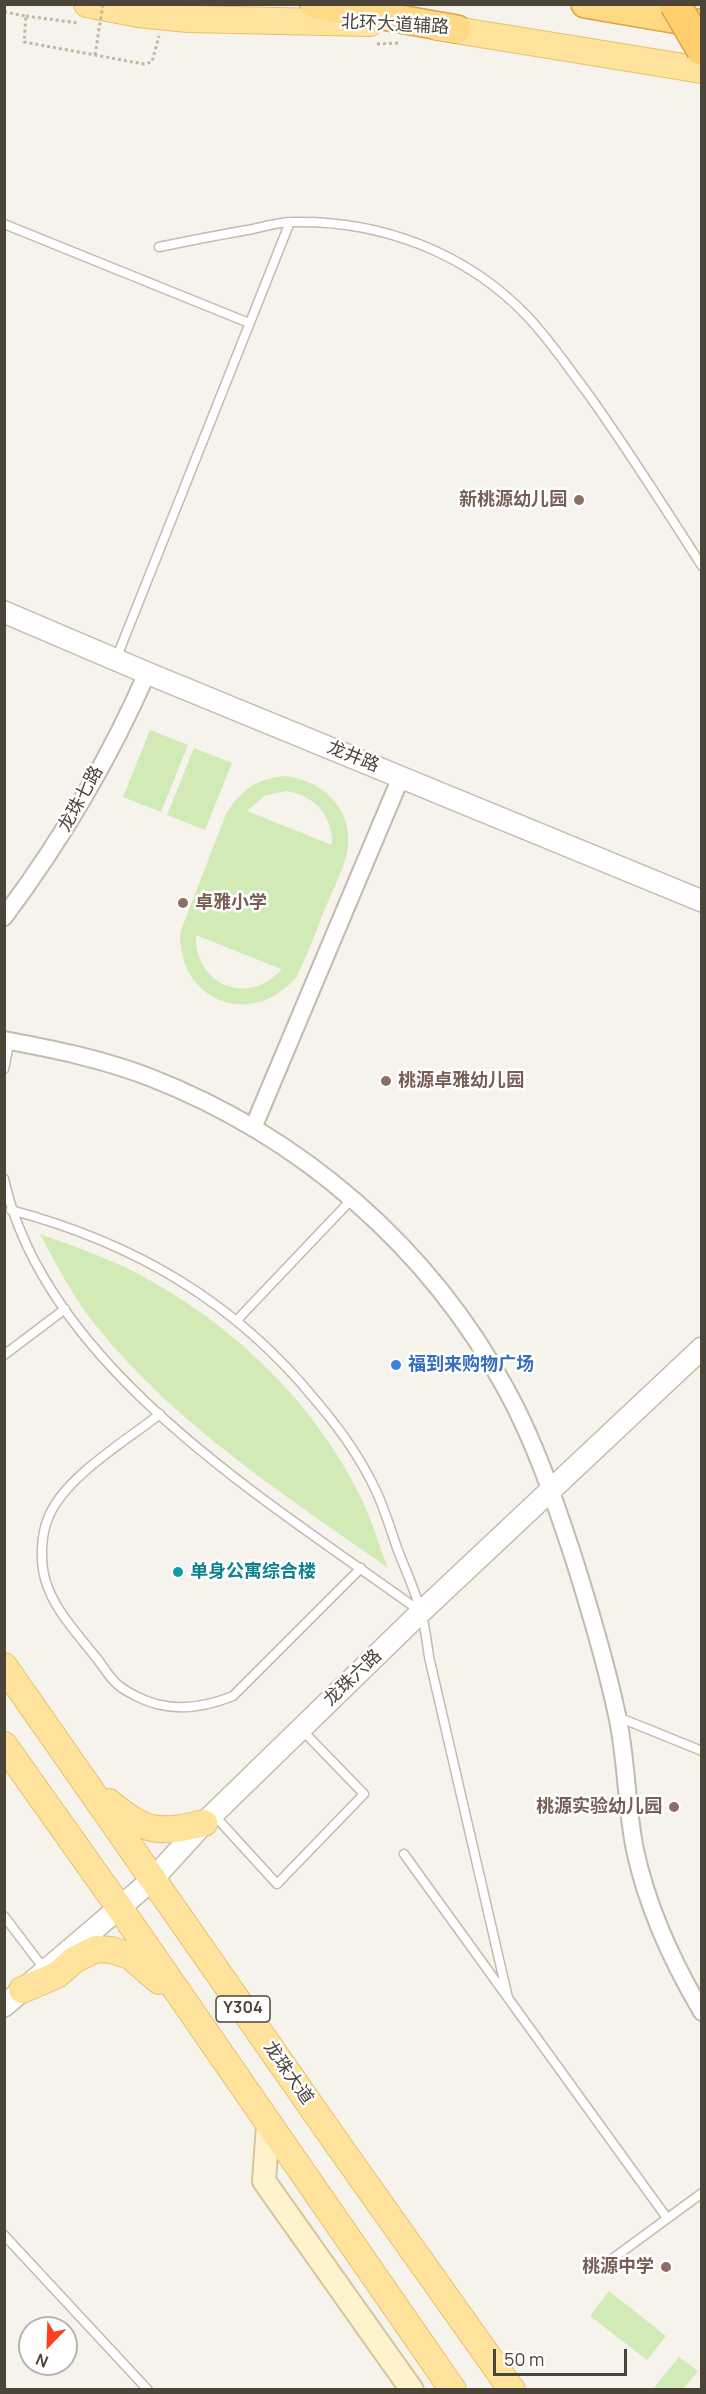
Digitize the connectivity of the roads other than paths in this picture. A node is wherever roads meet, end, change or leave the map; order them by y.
1 (87, 4) edge
2 (314, 4) edge
3 (585, 4) edge
4 (675, 4) edge
5 (702, 24) edge
6 (457, 29) junction
7 (702, 50) edge
8 (702, 70) edge
9 (290, 222) junction
10 (4, 224) edge
11 (159, 247) dead end
12 (249, 323) junction
13 (702, 566) edge
14 (4, 612) edge
15 (116, 660) junction
16 (147, 673) junction
17 (401, 777) junction
18 (702, 901) edge
19 (4, 917) edge
20 (7, 1040) edge
21 (4, 1069) edge
22 (253, 1128) junction
23 (4, 1179) edge
24 (352, 1198) junction
25 (11, 1210) junction
26 (65, 1310) junction
27 (237, 1320) junction
28 (702, 1348) edge
29 (4, 1355) edge
30 (159, 1414) junction
31 (551, 1490) junction
32 (361, 1568) junction
33 (421, 1612) junction
34 (4, 1666) edge
35 (618, 1717) junction
36 (301, 1729) junction
37 (4, 1745) edge
38 (702, 1750) edge
39 (81, 1774) junction
40 (209, 1819) junction
41 (404, 1854) dead end
42 (153, 1879) junction
43 (119, 1907) junction
44 (6, 1921) edge
45 (45, 1970) junction
46 (13, 1998) edge
47 (508, 1998) junction
48 (186, 2005) junction
49 (702, 2012) edge
50 (268, 2125) junction
51 (702, 2193) edge
52 (667, 2218) junction
53 (4, 2235) edge
54 (604, 2265) dead end
55 (148, 2390) edge
56 (412, 2390) edge
57 (453, 2390) edge
58 (512, 2390) edge

1 - 6 main road, 北环大道辅路
2 - 6 highway
3 - 5 highway
4 - 7 highway, bridge
6 - 8 main road, 北环大道辅路
9 - 11 lane
9 - 12 lane
9 - 13 lane
10 - 12 lane
12 - 15 lane
14 - 15 street, 龙井路
15 - 16 street, 龙井路
16 - 17 street, 龙井路
16 - 19 street, 龙珠七路
17 - 18 street, 龙井路
17 - 22 street
20 - 21 lane
20 - 22 street
22 - 24 street
23 - 25 lane
24 - 27 lane
24 - 31 street
25 - 26 lane
25 - 27 lane
26 - 29 lane
26 - 30 lane
27 - 33 lane
28 - 31 street, 龙珠六路
30 - 32 lane
30 - 32 lane
31 - 33 street, 龙珠六路
31 - 35 street
32 - 33 lane
33 - 36 street, 龙珠六路
33 - 47 lane
34 - 39 main road, 龙珠大道 / Y304
35 - 38 lane
35 - 49 street
36 - 40 street, 龙珠六路
36 - 40 lane
37 - 43 main road
39 - 40 main road
39 - 42 main road, 龙珠大道 / Y304
40 - 42 street, 龙珠六路
41 - 47 lane
42 - 43 street, 龙珠六路
42 - 58 main road, 龙珠大道 / Y304
43 - 45 street, 龙珠六路
43 - 48 main road
44 - 45 lane
45 - 46 street, 龙珠六路
46 - 48 main road
47 - 52 lane
48 - 50 main road
50 - 56 main road
50 - 57 main road
51 - 52 lane
52 - 54 lane
53 - 55 lane

